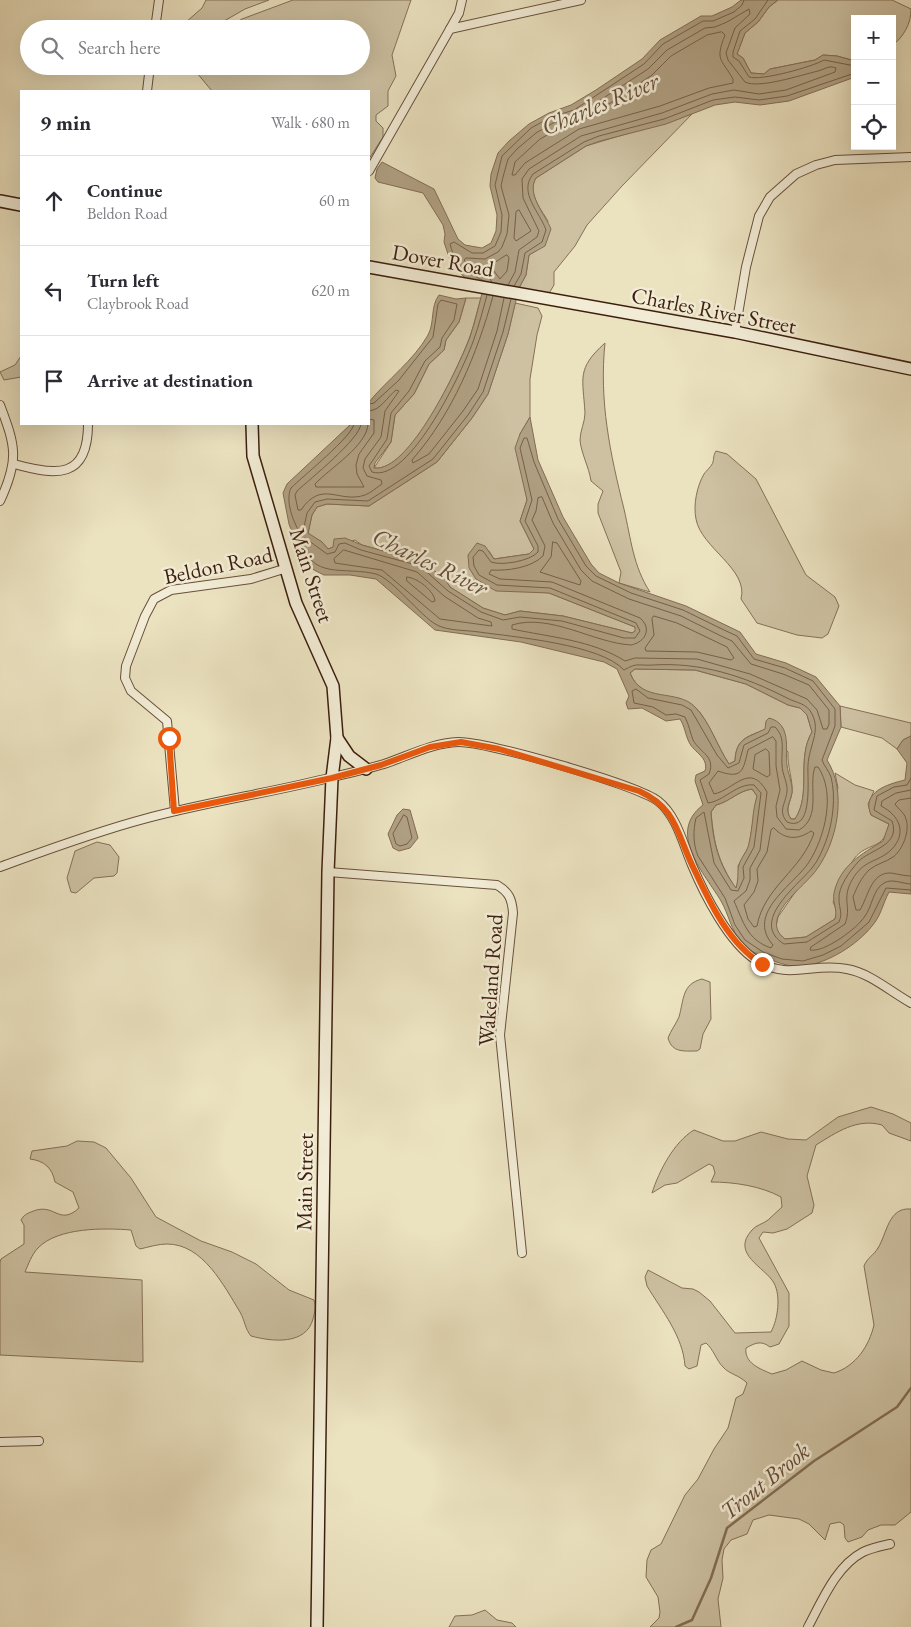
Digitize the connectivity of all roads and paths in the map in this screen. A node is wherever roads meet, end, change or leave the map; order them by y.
1 (159, 0) edge
2 (462, 0) edge
3 (581, 0) edge
4 (156, 20) edge
5 (450, 29) junction
6 (149, 75) edge
7 (147, 90) edge
8 (911, 157) edge
9 (370, 169) edge
10 (0, 201) edge
11 (20, 205) edge
12 (370, 267) edge
13 (510, 293) joint
14 (735, 332) junction
15 (911, 369) edge
16 (0, 405) edge
17 (88, 425) edge
18 (252, 425) edge
19 (14, 464) junction
20 (0, 501) edge
21 (287, 568) junction
22 (337, 738) junction
23 (366, 769) junction
24 (332, 778) junction
25 (174, 811) junction
26 (0, 867) edge
27 (328, 872) junction
28 (911, 1003) edge
29 (522, 1253) dead end
30 (39, 1441) dead end
31 (0, 1442) edge
32 (890, 1544) dead end
33 (317, 1627) edge
34 (808, 1627) edge

1 - 4 street
2 - 5 street
3 - 5 street
5 - 9 street
6 - 7 street
8 - 14 street
10 - 11 street
12 - 13 street, Dover Road
13 - 14 street, Charles River Street
14 - 15 street, Charles River Street
16 - 19 street
17 - 19 street
18 - 21 street, Main Street
19 - 20 street
21 - 22 street, Main Street
21 - 25 street, Beldon Road
22 - 23 street
22 - 24 street, Main Street
23 - 24 street
23 - 28 street
24 - 25 street
24 - 27 street, Main Street
25 - 26 street
27 - 29 street, Wakeland Road
27 - 33 street, Main Street
30 - 31 street
32 - 34 street

